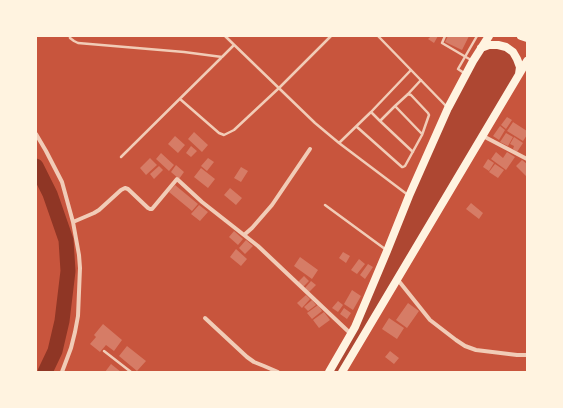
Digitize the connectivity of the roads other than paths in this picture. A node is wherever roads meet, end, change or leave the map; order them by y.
1 (70, 36) edge
2 (225, 36) edge
3 (330, 36) edge
4 (378, 36) edge
5 (445, 36) edge
6 (477, 36) edge
7 (489, 36) edge
8 (521, 36) edge
9 (527, 38) edge
10 (234, 45) junction
11 (482, 48) junction
12 (465, 56) junction
13 (222, 57) junction
14 (473, 61) junction
15 (527, 61) edge
16 (411, 70) junction
17 (466, 74) junction
18 (519, 76) junction
19 (421, 80) junction
20 (278, 88) junction
21 (408, 94) junction
22 (180, 99) junction
23 (395, 106) junction
24 (448, 108) junction
25 (371, 112) junction
26 (380, 121) junction
27 (357, 127) junction
28 (36, 134) edge
29 (422, 135) junction
30 (482, 136) junction
31 (339, 143) junction
32 (310, 149) dead end
33 (412, 152) junction
34 (121, 157) dead end
35 (527, 159) edge
36 (409, 196) junction
37 (324, 205) dead end
38 (73, 222) junction
39 (244, 235) junction
40 (387, 251) junction
41 (397, 279) junction
42 (205, 318) dead end
43 (351, 334) junction
44 (104, 351) dead end
45 (527, 355) edge
46 (62, 372) edge
47 (131, 372) edge
48 (278, 372) edge
49 (329, 372) edge
50 (342, 372) edge

1 - 13 lane
2 - 10 lane
3 - 20 lane
4 - 16 lane
5 - 12 lane
6 - 12 lane
7 - 11 highway
8 - 9 highway
10 - 13 lane
10 - 20 lane
11 - 14 highway
11 - 18 highway
12 - 14 lane
12 - 17 lane
13 - 22 lane
14 - 17 highway
15 - 18 highway
16 - 19 lane
16 - 25 lane
17 - 24 highway
18 - 30 highway
19 - 21 lane
19 - 24 lane
20 - 22 lane
20 - 31 lane
21 - 23 lane
21 - 29 lane
22 - 34 lane
23 - 26 lane
23 - 29 lane
24 - 36 highway
25 - 26 lane
25 - 27 lane
26 - 33 lane
27 - 31 lane
27 - 33 lane
28 - 38 street
29 - 33 lane
30 - 35 street
30 - 41 highway
31 - 36 lane
32 - 39 street
36 - 40 highway
37 - 40 lane
38 - 39 street
38 - 46 street
39 - 43 street
40 - 43 highway
41 - 45 street
41 - 50 highway
42 - 48 street
43 - 49 highway
44 - 47 lane

